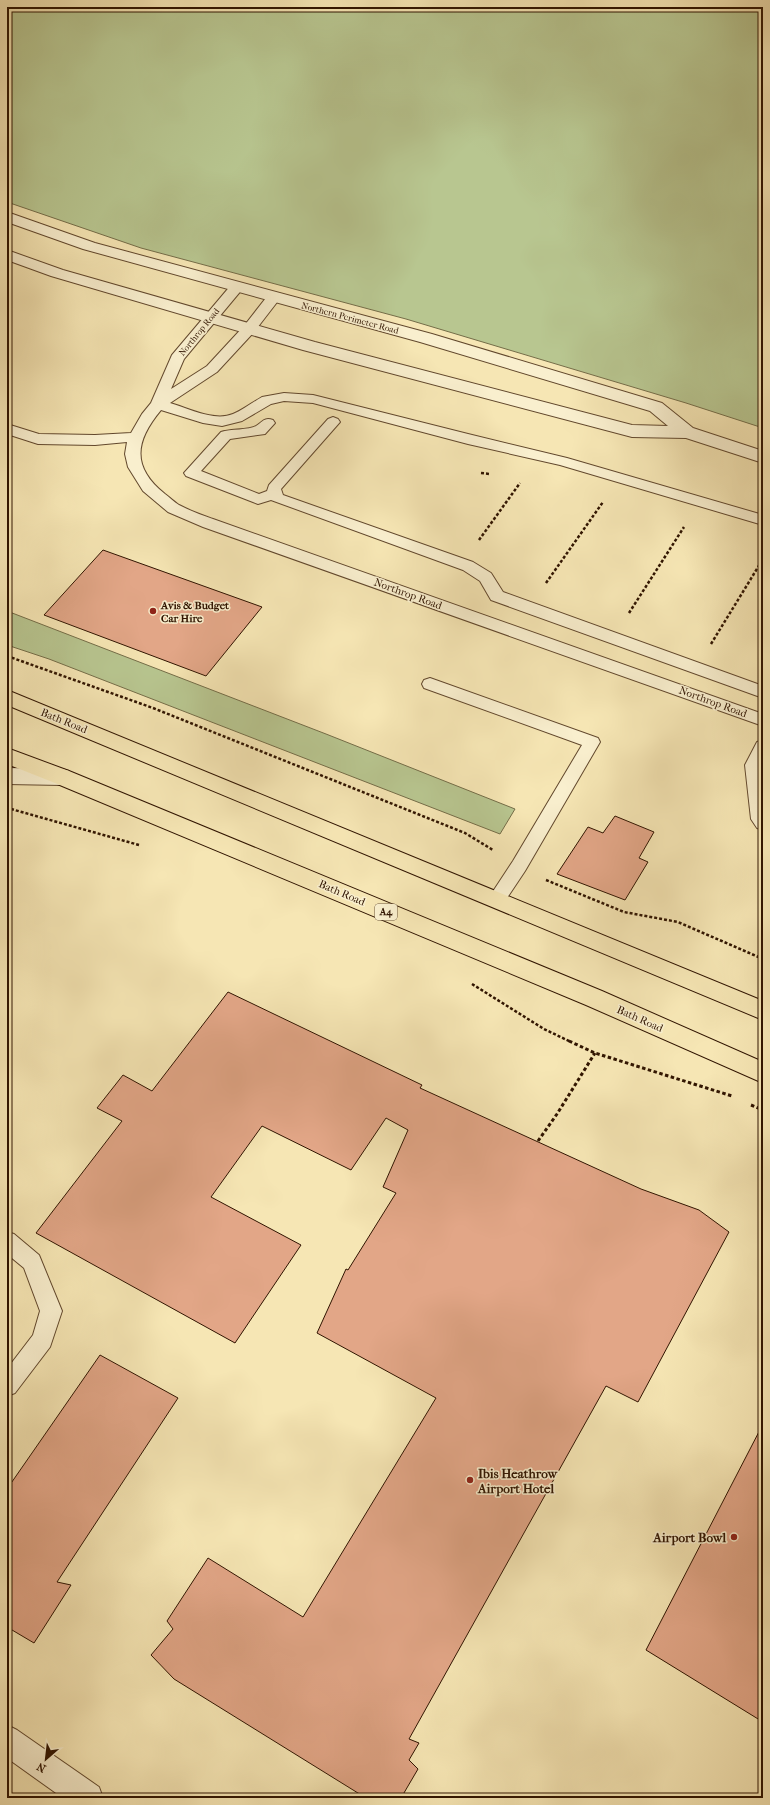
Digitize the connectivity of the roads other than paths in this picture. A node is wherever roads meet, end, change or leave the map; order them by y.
1 (7, 217) edge
2 (7, 255) edge
3 (236, 287) junction
4 (274, 297) junction
5 (210, 317) junction
6 (249, 329) junction
7 (158, 404) junction
8 (333, 422) dead end
9 (268, 423) dead end
10 (7, 429) edge
11 (687, 432) junction
12 (136, 436) junction
13 (763, 457) edge
14 (274, 494) junction
15 (763, 520) edge
16 (430, 684) dead end
17 (763, 692) edge
18 (7, 697) edge
19 (763, 720) edge
20 (763, 746) edge
21 (7, 756) edge
22 (7, 776) edge
23 (62, 777) junction
24 (763, 823) edge
25 (497, 899) junction
26 (763, 1011) edge
27 (763, 1073) edge
28 (7, 1241) edge
29 (7, 1386) edge
30 (7, 1740) edge
31 (88, 1798) edge

1 - 3 street, Northern Perimeter Road
2 - 5 street, Northern Perimeter Road
3 - 4 street, Northern Perimeter Road
3 - 5 lane, Northrop Road
4 - 6 lane, Northrop Road
4 - 11 street, Northern Perimeter Road
5 - 6 street, Northern Perimeter Road
5 - 7 lane, Northrop Road
6 - 7 lane, Northrop Road
6 - 11 street, Northern Perimeter Road
7 - 12 lane, Northrop Road
7 - 15 lane
8 - 14 lane
9 - 14 lane
10 - 12 lane
11 - 13 street, Northern Perimeter Road
12 - 19 lane, Northrop Road
14 - 17 lane
16 - 25 lane
18 - 25 highway, Bath Road
20 - 24 lane
21 - 23 highway, Bath Road / A4
22 - 23 street
23 - 27 highway, Bath Road / A4
25 - 26 highway, Bath Road
28 - 29 lane
30 - 31 street

